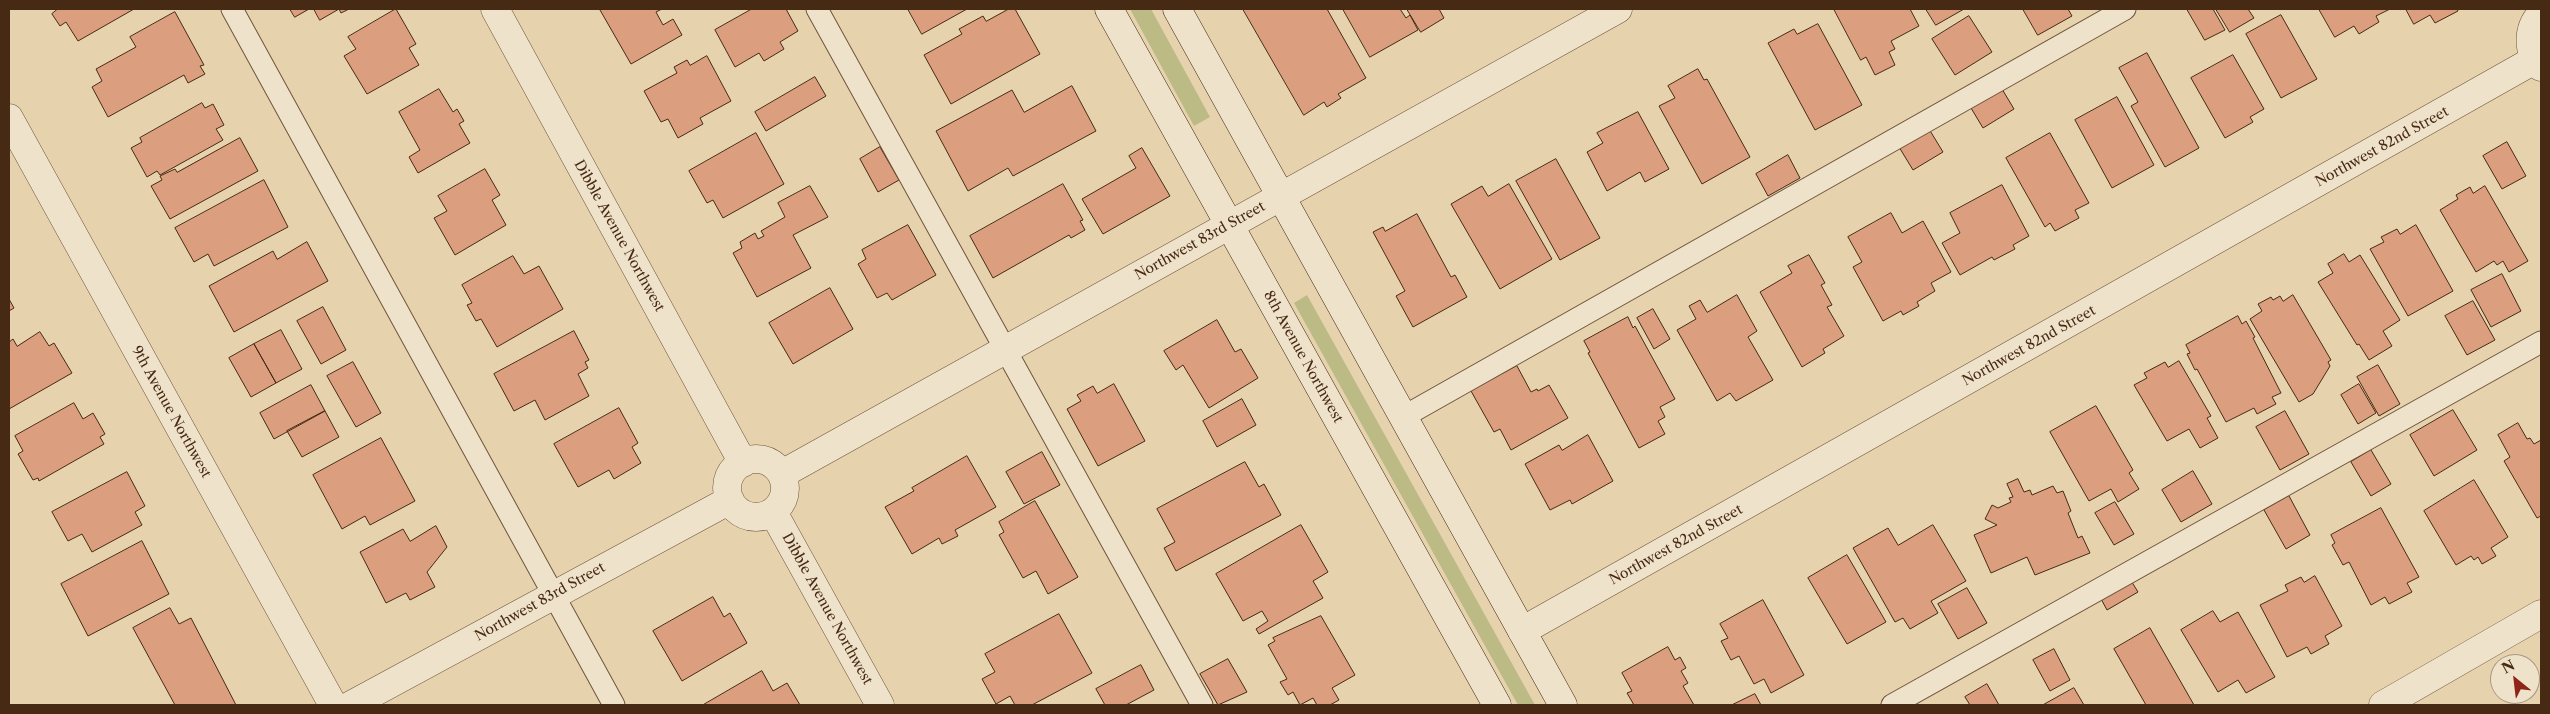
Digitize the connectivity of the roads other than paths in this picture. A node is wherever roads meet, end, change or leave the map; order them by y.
1 (232, 9) edge
2 (495, 9) edge
3 (817, 9) edge
4 (1109, 9) edge
5 (1177, 9) edge
6 (1618, 9) edge
7 (2125, 9) edge
8 (2541, 14) edge
9 (2538, 63) edge
10 (9, 118) edge
11 (1281, 197) junction
12 (1229, 226) junction
13 (2541, 342) edge
14 (1006, 348) junction
15 (1403, 417) junction
16 (742, 463) junction
17 (782, 474) junction
18 (730, 500) junction
19 (773, 512) junction
20 (553, 595) junction
21 (2541, 614) edge
22 (1522, 631) junction
23 (333, 705) edge
24 (351, 705) edge
25 (614, 705) edge
26 (880, 705) edge
27 (1202, 705) edge
28 (1497, 705) edge
29 (1563, 705) edge
30 (1892, 705) edge
31 (2383, 705) edge

1 - 20 lane
2 - 16 street, Dibble Avenue Northwest
3 - 14 lane
4 - 12 street, 8th Avenue Northwest
5 - 11 street
6 - 11 street, Northwest 83rd Street
7 - 15 lane
8 - 9 street
9 - 22 street, Northwest 82nd Street
10 - 23 street, 9th Avenue Northwest
11 - 12 street, Northwest 83rd Street
11 - 15 street
12 - 14 street, Northwest 83rd Street
12 - 28 street, 8th Avenue Northwest
13 - 30 lane
14 - 17 street, Northwest 83rd Street
14 - 27 lane
15 - 22 street
16 - 17 street
16 - 18 street
17 - 19 street
18 - 19 street
18 - 20 street, Northwest 83rd Street
19 - 26 street, Dibble Avenue Northwest
20 - 24 street, Northwest 83rd Street
20 - 25 lane
21 - 31 street
22 - 29 street

